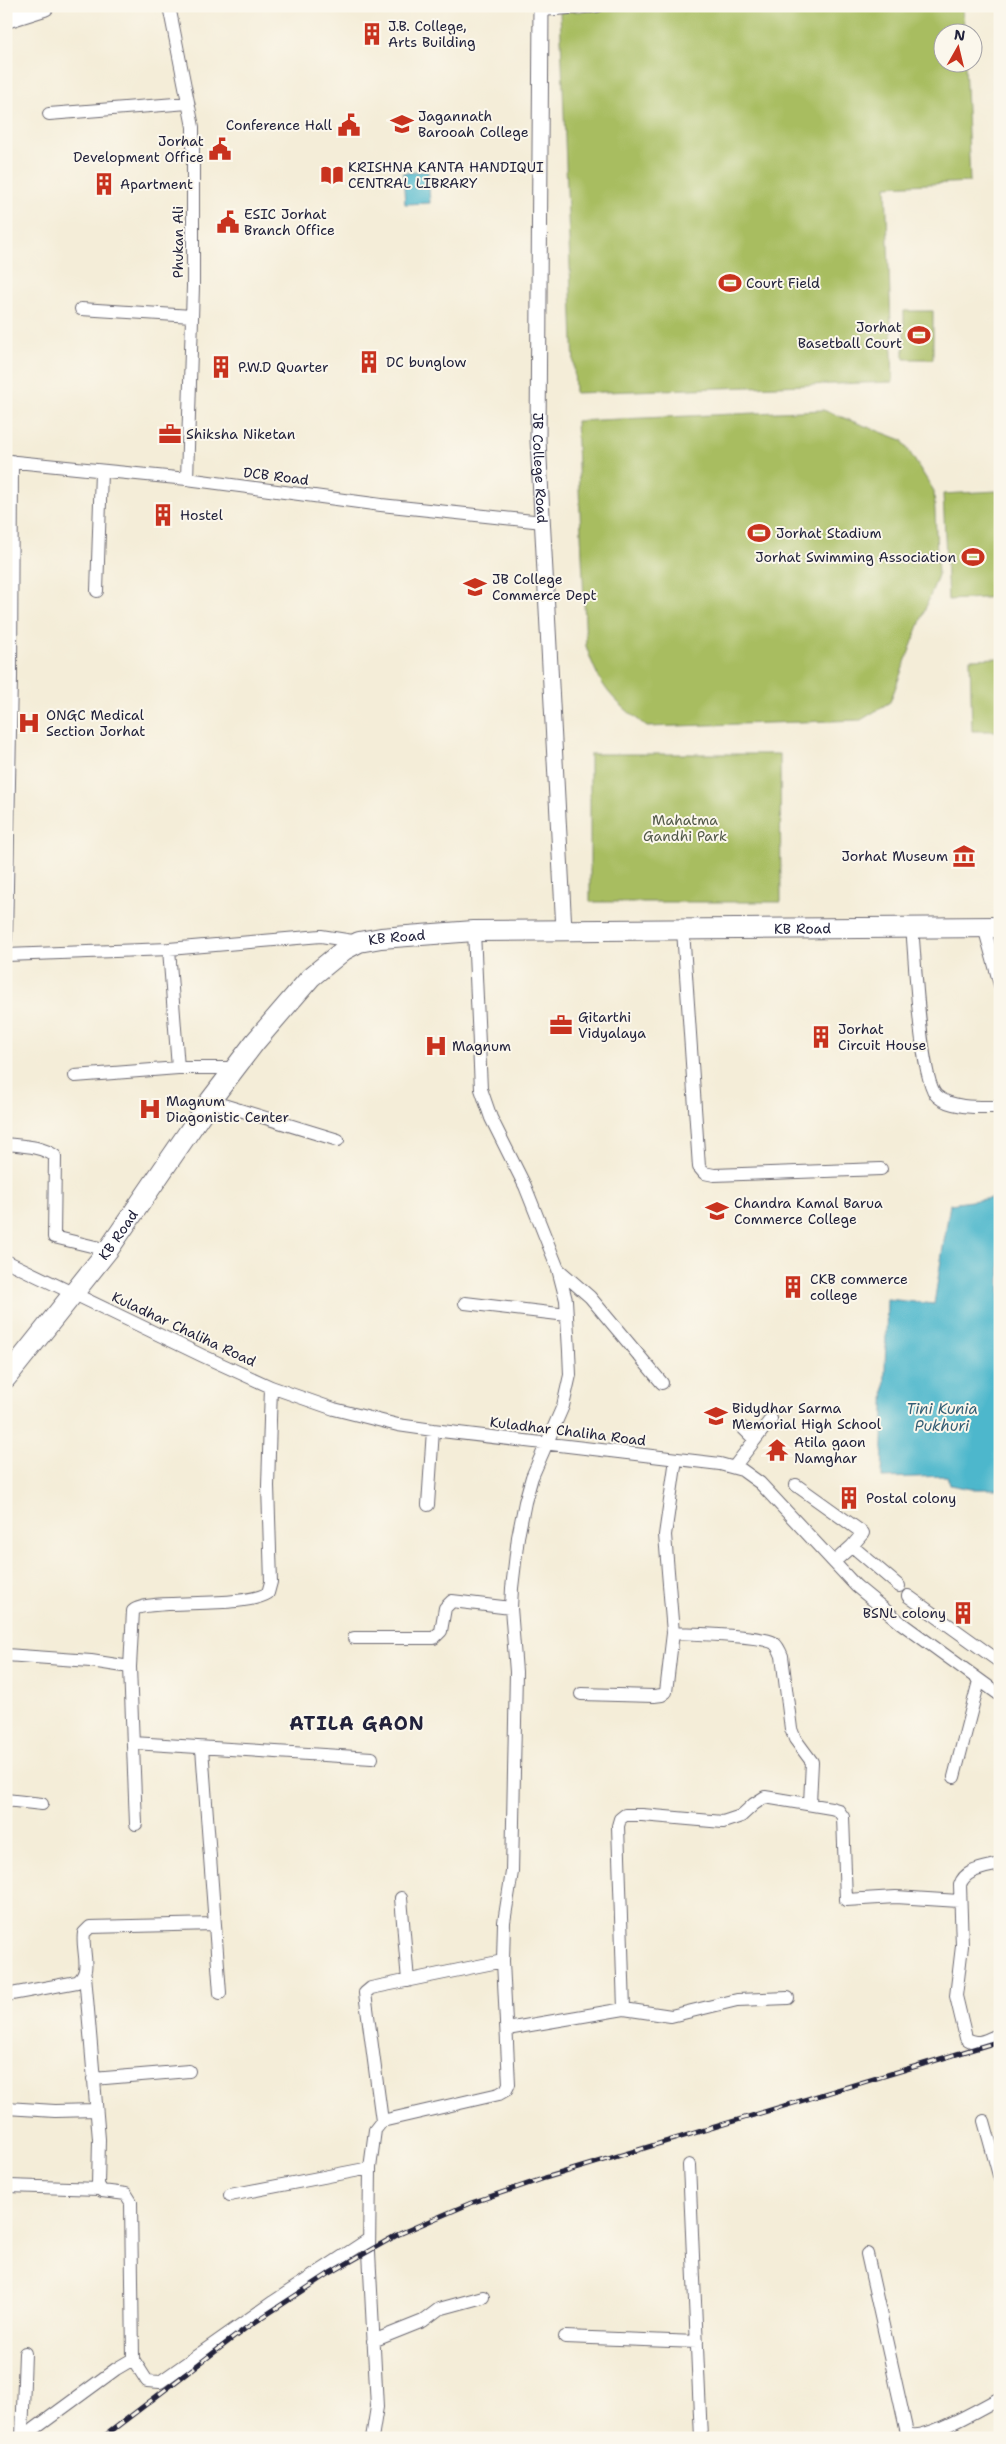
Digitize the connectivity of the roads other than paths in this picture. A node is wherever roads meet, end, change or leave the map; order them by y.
1 (44, 6) edge
2 (169, 6) edge
3 (598, 6) edge
4 (541, 8) edge
5 (6, 18) edge
6 (188, 103) junction
7 (48, 114) dead end
8 (81, 310) dead end
9 (192, 316) junction
10 (9, 461) edge
11 (101, 472) junction
12 (187, 480) junction
13 (543, 522) junction
14 (97, 591) dead end
15 (7, 800) edge
16 (7, 836) edge
17 (912, 927) junction
18 (992, 927) edge
19 (564, 930) junction
20 (683, 930) junction
21 (474, 931) junction
22 (6, 939) edge
23 (359, 942) junction
24 (169, 949) junction
25 (6, 955) edge
26 (1000, 985) edge
27 (178, 1068) junction
28 (235, 1068) junction
29 (75, 1076) dead end
30 (210, 1101) junction
31 (1000, 1106) edge
32 (338, 1140) dead end
33 (6, 1144) edge
34 (881, 1169) dead end
35 (108, 1250) junction
36 (6, 1261) edge
37 (558, 1269) junction
38 (72, 1293) junction
39 (465, 1304) dead end
40 (568, 1315) junction
41 (6, 1378) edge
42 (662, 1383) dead end
43 (271, 1386) junction
44 (771, 1419) dead end
45 (743, 1428) dead end
46 (433, 1430) junction
47 (755, 1440) junction
48 (546, 1443) junction
49 (676, 1459) junction
50 (734, 1467) junction
51 (796, 1485) dead end
52 (428, 1505) dead end
53 (852, 1546) junction
54 (834, 1562) junction
55 (899, 1586) dead end
56 (908, 1596) dead end
57 (511, 1608) junction
58 (673, 1633) junction
59 (354, 1638) dead end
60 (6, 1655) edge
61 (1000, 1662) edge
62 (130, 1667) junction
63 (979, 1681) junction
64 (581, 1694) dead end
65 (1000, 1695) edge
66 (133, 1743) junction
67 (202, 1748) junction
68 (372, 1758) dead end
69 (954, 1777) dead end
70 (6, 1800) edge
71 (42, 1804) dead end
72 (810, 1804) junction
73 (136, 1824) dead end
74 (1000, 1864) edge
75 (401, 1898) dead end
76 (959, 1901) junction
77 (215, 1924) junction
78 (503, 1961) junction
79 (85, 1975) junction
80 (408, 1981) junction
81 (220, 1993) dead end
82 (6, 1995) edge
83 (788, 1998) dead end
84 (624, 2009) junction
85 (507, 2029) junction
86 (1000, 2034) edge
87 (189, 2071) dead end
88 (93, 2079) junction
89 (6, 2108) edge
90 (96, 2110) junction
91 (382, 2121) junction
92 (984, 2121) dead end
93 (689, 2165) dead end
94 (370, 2168) junction
95 (1000, 2179) edge
96 (9, 2186) dead end
97 (98, 2189) junction
98 (230, 2195) dead end
99 (369, 2239) junction
100 (867, 2254) dead end
101 (483, 2297) dead end
102 (565, 2336) dead end
103 (373, 2341) junction
104 (697, 2342) junction
105 (25, 2353) dead end
106 (133, 2359) junction
107 (1000, 2398) edge
108 (951, 2432) edge
109 (22, 2438) edge
110 (372, 2438) edge
111 (701, 2438) edge

1 - 5 main road
2 - 6 street, Phukan Ali
3 - 4 street
4 - 13 street, JB College Road
6 - 7 street
6 - 9 street, Phukan Ali
8 - 9 street
9 - 12 street, Phukan Ali
10 - 11 street, DCB Road
10 - 15 street
11 - 12 street, DCB Road
11 - 14 street
12 - 13 street, DCB Road
13 - 19 street, JB College Road
15 - 16 street
16 - 22 street
17 - 18 main road, KB Road
17 - 20 main road, KB Road
17 - 31 street
18 - 26 street
19 - 20 main road, KB Road
19 - 21 main road, KB Road
20 - 34 street
21 - 23 main road, KB Road
21 - 37 street
23 - 24 street
23 - 28 main road, KB Road
24 - 25 street
24 - 27 street
27 - 28 street
27 - 29 street
28 - 30 main road, KB Road
30 - 32 street
30 - 35 main road, KB Road
33 - 35 street
35 - 38 main road, KB Road
36 - 38 street, Kuladhar Chaliha Road
37 - 40 street
37 - 42 street
38 - 41 main road, KB Road
38 - 43 street, Kuladhar Chaliha Road
39 - 40 street
40 - 48 street
43 - 46 street, Kuladhar Chaliha Road
43 - 62 street
44 - 47 street
45 - 47 street
46 - 48 street, Kuladhar Chaliha Road
46 - 52 street
47 - 50 street
48 - 49 street, Kuladhar Chaliha Road
48 - 57 street
49 - 50 street, Kuladhar Chaliha Road
49 - 58 street
50 - 54 street, Kuladhar Chaliha Road
51 - 53 street
53 - 54 street
53 - 55 street
54 - 63 street, Kuladhar Chaliha Road
56 - 61 street
57 - 59 street
57 - 78 street
58 - 64 street
58 - 72 street
60 - 62 street
62 - 66 street
63 - 65 street, Kuladhar Chaliha Road
63 - 69 street
66 - 67 street
66 - 73 street
67 - 68 street
67 - 77 street
70 - 71 street
72 - 76 street
72 - 84 street
74 - 76 street
75 - 80 street
76 - 86 street
77 - 79 street
77 - 81 street
78 - 80 street
78 - 85 street
79 - 82 street
79 - 88 street
80 - 91 street
83 - 84 street
84 - 85 street
85 - 91 street
87 - 88 street
88 - 90 street
89 - 90 street
90 - 97 street
91 - 94 street
92 - 95 street
93 - 104 street
94 - 98 street
94 - 99 street
96 - 97 street
97 - 106 street
99 - 103 street
99 - 106 street
100 - 108 street
101 - 103 street
102 - 104 street
103 - 110 street
104 - 111 street
105 - 109 street
106 - 109 street
107 - 108 street

